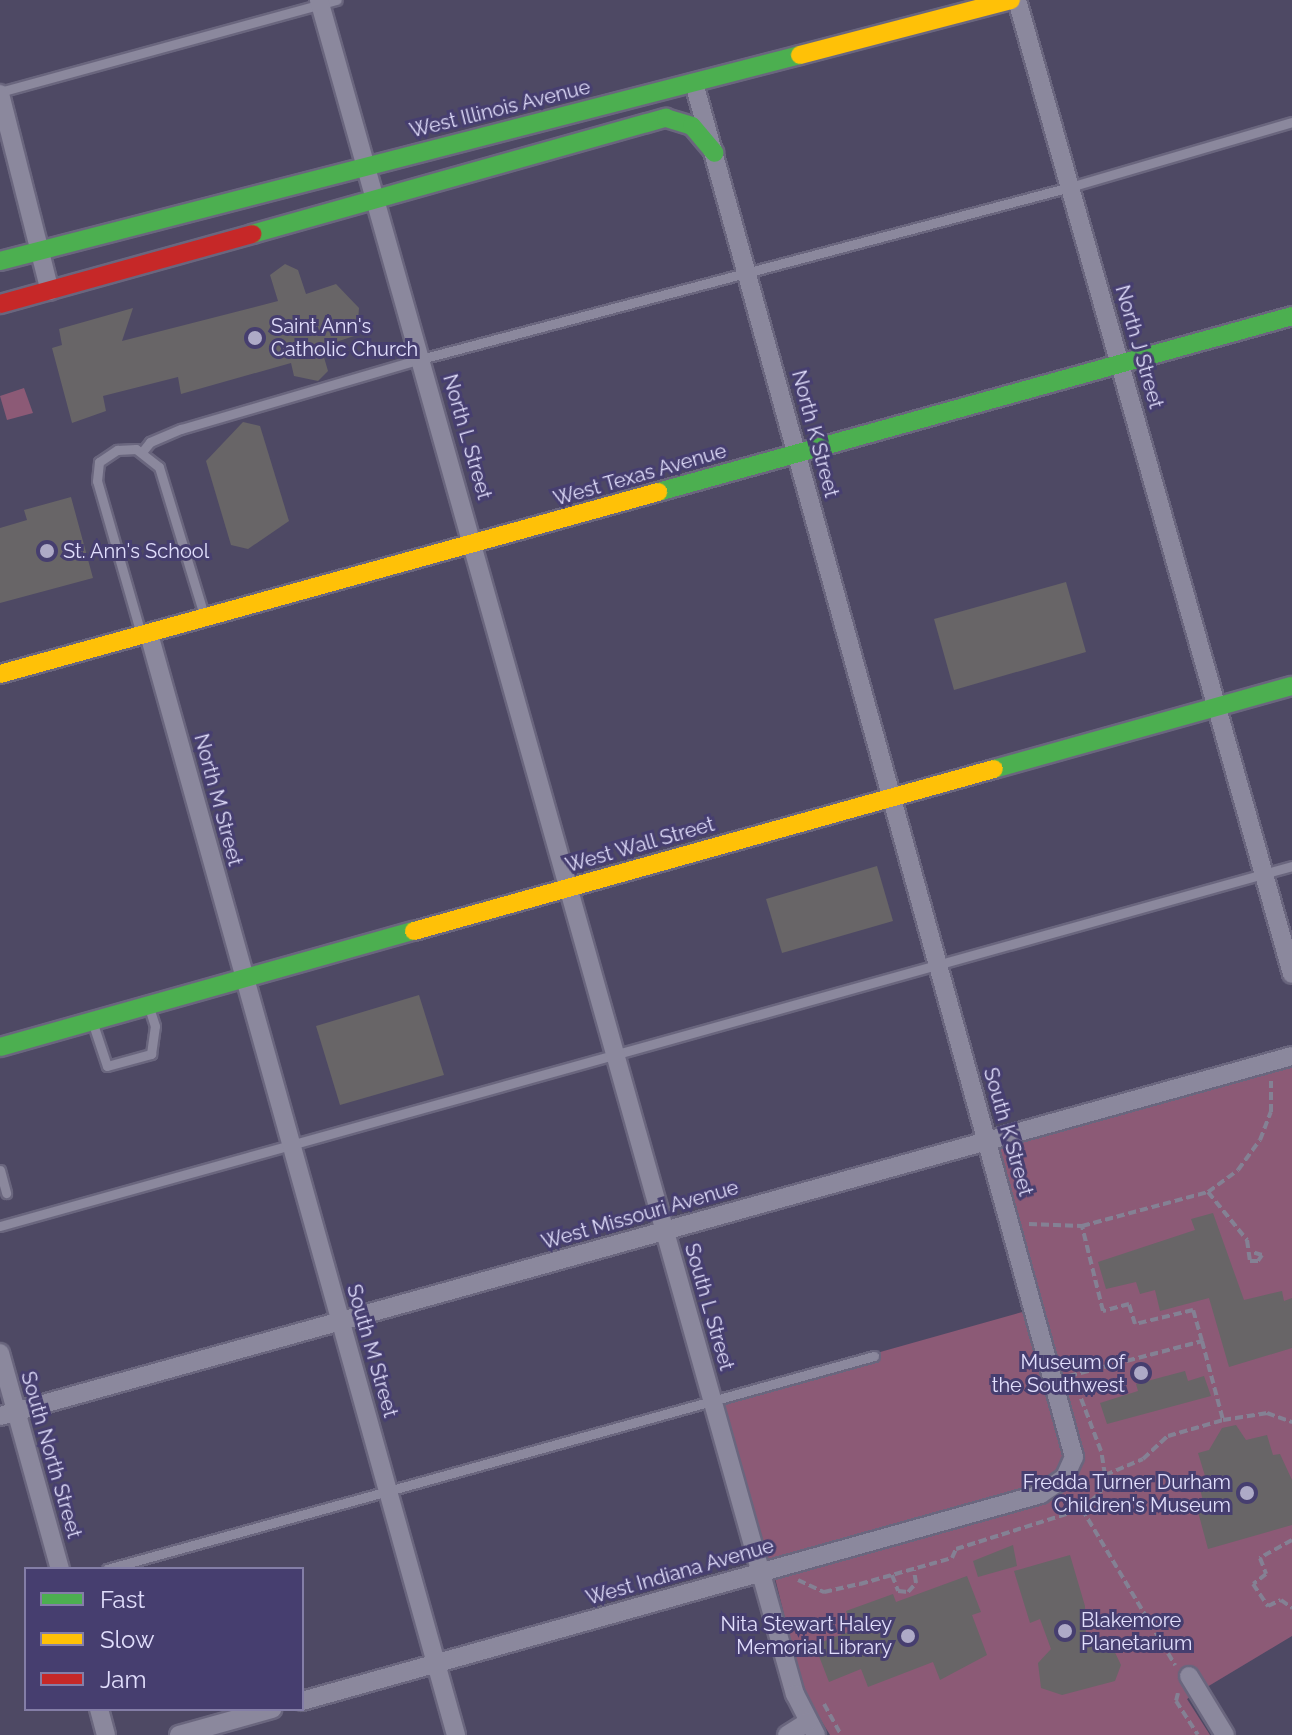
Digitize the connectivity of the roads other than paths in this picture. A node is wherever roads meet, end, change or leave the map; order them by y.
1 (1014, 0) edge
2 (326, 2) edge
3 (694, 83) junction
4 (0, 93) edge
5 (1292, 122) edge
6 (715, 153) junction
7 (366, 165) junction
8 (1070, 187) junction
9 (375, 197) junction
10 (42, 249) junction
11 (0, 261) edge
12 (747, 271) junction
13 (50, 291) junction
14 (0, 304) edge
15 (1292, 316) edge
16 (421, 359) junction
17 (1121, 364) junction
18 (142, 452) junction
19 (797, 454) junction
20 (474, 545) junction
21 (205, 618) junction
22 (145, 635) junction
23 (0, 674) edge
24 (1292, 686) edge
25 (1218, 706) junction
26 (893, 797) junction
27 (1292, 866) edge
28 (1264, 874) junction
29 (569, 888) junction
30 (939, 966) junction
31 (1292, 974) edge
32 (244, 979) junction
33 (148, 1005) junction
34 (92, 1021) junction
35 (0, 1047) edge
36 (616, 1055) junction
37 (1292, 1056) edge
38 (988, 1141) junction
39 (292, 1145) junction
40 (0, 1170) edge
41 (6, 1193) dead end
42 (0, 1226) edge
43 (665, 1231) junction
44 (341, 1321) junction
45 (0, 1353) edge
46 (874, 1356) dead end
47 (713, 1399) junction
48 (8, 1414) edge
49 (1065, 1477) joint
50 (388, 1489) junction
51 (59, 1567) edge
52 (114, 1567) edge
53 (762, 1572) junction
54 (437, 1663) junction
55 (1183, 1678) road end
56 (304, 1700) edge
57 (100, 1711) edge
58 (265, 1711) edge
59 (812, 1728) edge
60 (106, 1735) edge
61 (179, 1735) edge
62 (456, 1735) edge
63 (787, 1735) edge
64 (1225, 1735) edge

1 - 3 main road, West Illinois Avenue
1 - 8 street, North J Street
2 - 4 lane
2 - 7 street, North L Street
3 - 6 street, North K Street
3 - 7 main road, West Illinois Avenue
4 - 10 street
5 - 8 lane
6 - 9 main road
6 - 12 street, North K Street
7 - 9 street, North L Street
7 - 10 main road, West Illinois Avenue
8 - 12 lane
8 - 17 street, North J Street
9 - 13 main road
9 - 16 street, North L Street
10 - 11 main road, West Illinois Avenue
10 - 13 street
12 - 16 lane
12 - 19 street, North K Street
13 - 14 main road
15 - 17 main road, West Texas Avenue
16 - 18 lane
16 - 20 street, North L Street
17 - 19 main road, West Texas Avenue
17 - 25 street, North J Street
18 - 21 lane
18 - 22 lane
19 - 20 main road, West Texas Avenue
19 - 26 street, North K Street
20 - 21 main road, West Texas Avenue
20 - 29 street, North L Street
21 - 22 main road, West Texas Avenue
22 - 23 main road, West Texas Avenue
22 - 32 street, North M Street
24 - 25 main road, West Wall Street
25 - 26 main road, West Wall Street
25 - 28 street, North J Street
26 - 29 main road, West Wall Street
26 - 30 street, South K Street
27 - 28 lane
28 - 30 lane
28 - 31 street, North J Street
29 - 32 main road, West Wall Street
29 - 36 street, South L Street
30 - 36 lane
30 - 38 street, South K Street
32 - 33 main road, West Wall Street
32 - 39 street, South M Street
33 - 34 main road, West Wall Street
33 - 34 lane
34 - 35 main road, West Wall Street
36 - 39 lane
36 - 43 street, South L Street
37 - 38 street, West Missouri Avenue
38 - 43 street, West Missouri Avenue
38 - 49 street, South K Street
39 - 42 lane
39 - 44 street, South M Street
40 - 41 lane
43 - 44 street, West Missouri Avenue
43 - 47 street, South L Street
44 - 48 street, West Missouri Avenue
44 - 50 street, South M Street
45 - 48 street, South North Street
46 - 47 lane
47 - 50 lane
47 - 53 street, South L Street
48 - 51 street, South North Street
49 - 53 street, West Indiana Avenue
50 - 52 lane
50 - 54 street, South M Street
53 - 54 street, West Indiana Avenue
53 - 59 street, South L Street
54 - 56 street, West Indiana Avenue
54 - 62 street, South M Street
55 - 64 street
57 - 60 street
58 - 61 street
59 - 63 street

